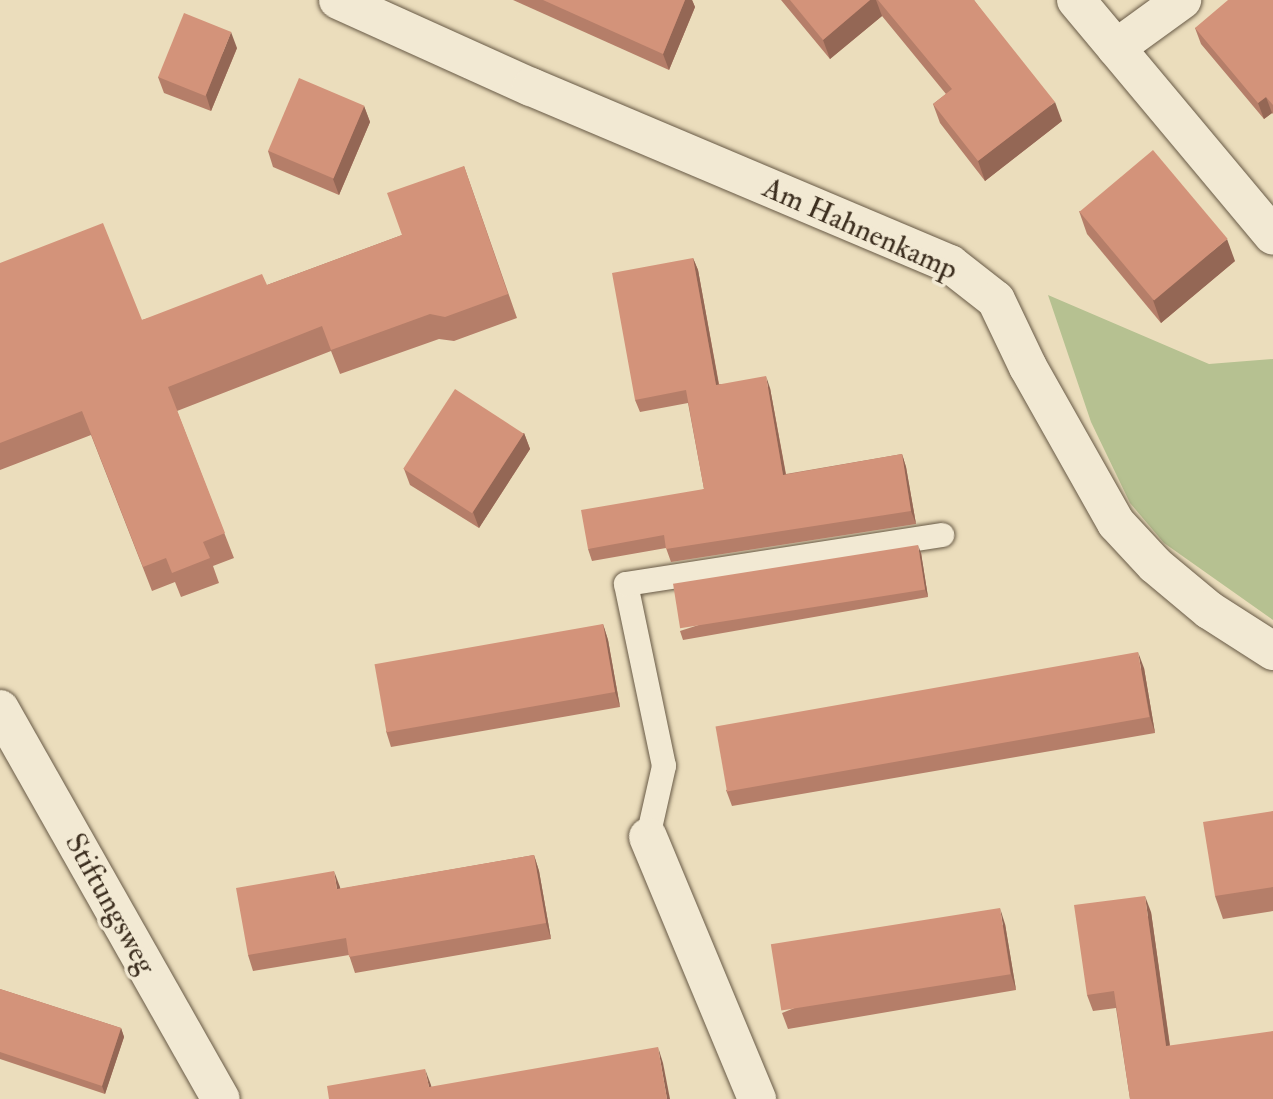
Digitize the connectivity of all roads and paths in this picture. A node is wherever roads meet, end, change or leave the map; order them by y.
1 (338, 0) edge
2 (1076, 0) edge
3 (1182, 0) edge
4 (1116, 48) junction
5 (1273, 236) edge
6 (942, 535) dead end
7 (1273, 651) edge
8 (0, 709) edge
9 (648, 837) joint
10 (221, 1099) edge
11 (757, 1099) edge

1 - 7 street, Am Hahnenkamp
2 - 4 street
3 - 4 street
4 - 5 street
6 - 9 lane
8 - 10 street, Stiftungsweg
9 - 11 street

